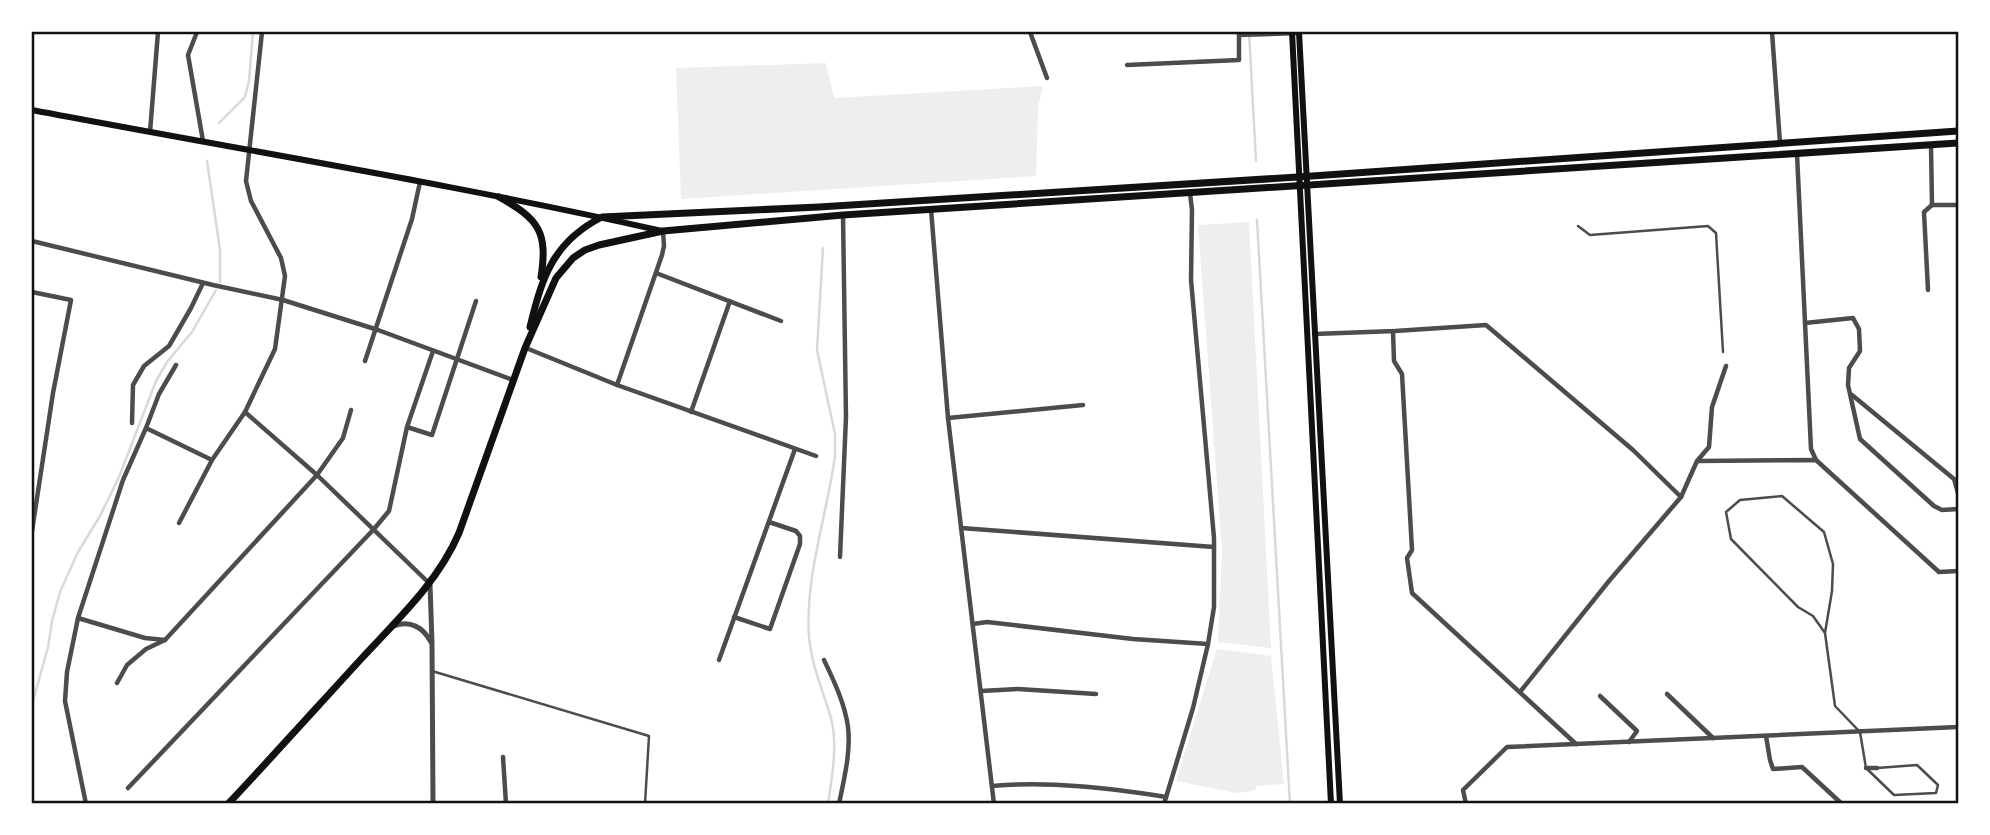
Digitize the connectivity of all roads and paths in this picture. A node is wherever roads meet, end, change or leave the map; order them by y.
1 (158, 32) edge
2 (197, 32) edge
3 (262, 32) edge
4 (1030, 32) edge
5 (1296, 32) edge
6 (1772, 32) edge
7 (1239, 33) edge
8 (1127, 65) dead end
9 (1047, 78) dead end
10 (32, 110) edge
11 (1958, 131) edge
12 (150, 132) junction
13 (203, 142) junction
14 (1780, 143) junction
15 (1958, 143) edge
16 (1931, 145) junction
17 (250, 151) junction
18 (1797, 153) junction
19 (1302, 177) junction
20 (420, 182) junction
21 (1303, 186) junction
22 (1190, 192) junction
23 (499, 197) junction
24 (1932, 205) junction
25 (1958, 205) edge
26 (931, 209) junction
27 (843, 215) junction
28 (602, 217) junction
29 (1578, 226) dead end
30 (663, 231) junction
31 (32, 241) edge
32 (656, 273) junction
33 (203, 283) junction
34 (540, 288) junction
35 (1928, 290) dead end
36 (32, 292) edge
37 (283, 300) junction
38 (475, 301) dead end
39 (730, 301) junction
40 (781, 321) dead end
41 (1805, 323) junction
42 (376, 329) junction
43 (1393, 331) junction
44 (1315, 334) junction
45 (1306, 335) junction
46 (525, 348) junction
47 (433, 351) junction
48 (1723, 352) dead end
49 (457, 359) junction
50 (365, 361) dead end
51 (176, 365) dead end
52 (1726, 366) dead end
53 (513, 380) junction
54 (617, 385) junction
55 (1851, 395) junction
56 (1083, 405) dead end
57 (351, 410) dead end
58 (245, 412) junction
59 (691, 412) junction
60 (948, 418) junction
61 (132, 423) dead end
62 (407, 427) junction
63 (146, 428) junction
64 (795, 449) junction
65 (816, 456) dead end
66 (212, 460) junction
67 (1816, 460) junction
68 (1697, 461) junction
69 (317, 475) junction
70 (1958, 492) edge
71 (1681, 496) junction
72 (1958, 509) edge
73 (769, 522) junction
74 (179, 523) dead end
75 (961, 528) junction
76 (374, 529) junction
77 (32, 531) edge
78 (1214, 547) junction
79 (840, 557) dead end
80 (1958, 571) edge
81 (430, 584) junction
82 (734, 617) junction
83 (78, 618) junction
84 (973, 624) junction
85 (388, 630) junction
86 (1825, 633) junction
87 (165, 640) junction
88 (432, 643) junction
89 (1208, 644) junction
90 (719, 660) dead end
91 (824, 660) dead end
92 (432, 671) junction
93 (117, 682) dead end
94 (981, 691) junction
95 (1520, 692) junction
96 (1096, 694) dead end
97 (1667, 694) dead end
98 (1600, 696) dead end
99 (1958, 727) edge
100 (1860, 732) junction
101 (1766, 736) junction
102 (1713, 738) junction
103 (1629, 742) junction
104 (1577, 745) junction
105 (503, 757) dead end
106 (1866, 768) junction
107 (1877, 768) joint
108 (992, 786) junction
109 (128, 788) dead end
110 (1166, 797) junction
111 (86, 803) edge
112 (228, 803) edge
113 (433, 803) edge
114 (506, 803) edge
115 (645, 803) edge
116 (839, 803) edge
117 (994, 803) edge
118 (1164, 803) edge
119 (1331, 803) edge
120 (1340, 803) edge
121 (1466, 803) edge
122 (1842, 803) edge

1 - 12 street
2 - 13 street
3 - 17 street
4 - 9 street
5 - 7 street
5 - 19 main road
6 - 14 street
7 - 8 street
10 - 12 main road
11 - 14 main road
12 - 13 main road
13 - 17 main road
14 - 19 main road
15 - 16 main road
16 - 18 main road
16 - 24 street
17 - 20 main road
17 - 37 street
18 - 21 main road
18 - 41 street
19 - 21 main road
19 - 28 main road
20 - 23 main road
20 - 42 street
21 - 22 main road
21 - 44 main road
21 - 45 main road
22 - 26 main road
22 - 78 street
23 - 28 main road
23 - 34 main road
24 - 25 street
24 - 35 street
26 - 27 main road
26 - 60 street
27 - 30 main road
27 - 79 street
28 - 30 main road
28 - 34 main road
29 - 48 lane
30 - 32 street
30 - 46 main road
31 - 33 street
32 - 39 street
32 - 54 street
33 - 37 street
33 - 61 street
34 - 46 main road
36 - 77 street
37 - 42 street
37 - 58 street
38 - 49 street
39 - 40 street
39 - 59 street
41 - 55 street
41 - 67 street
42 - 47 street
42 - 50 street
43 - 44 street
43 - 71 street
43 - 95 street
44 - 45 street
44 - 120 main road
45 - 119 main road
46 - 53 main road
46 - 54 street
47 - 49 street
47 - 62 street
49 - 53 street
49 - 62 street
51 - 63 street
52 - 68 street
53 - 81 main road
54 - 59 street
55 - 70 street
55 - 72 street
56 - 60 street
57 - 69 street
58 - 66 street
58 - 69 street
59 - 64 street
60 - 75 street
62 - 76 street
63 - 66 street
63 - 83 street
64 - 65 street
64 - 73 street
66 - 74 street
67 - 68 street
67 - 80 street
68 - 71 street
69 - 76 street
69 - 87 street
71 - 95 street
73 - 82 street
73 - 82 street
75 - 78 street
75 - 84 street
76 - 81 street
76 - 109 street
78 - 89 street
81 - 85 main road
81 - 88 street
82 - 90 street
83 - 87 street
83 - 111 street
84 - 89 street
84 - 94 street
85 - 88 street
85 - 112 main road
86 - 86 lane
86 - 100 lane
87 - 93 street
88 - 92 street
89 - 110 street
91 - 116 street
92 - 113 street
92 - 115 lane
94 - 96 street
94 - 108 street
95 - 104 street
97 - 102 street
98 - 103 street
99 - 100 street
100 - 101 street
100 - 106 lane
101 - 102 street
101 - 122 street
102 - 103 street
103 - 104 street
104 - 121 street
105 - 114 street
106 - 107 street
106 - 107 lane
108 - 110 street
108 - 117 street
110 - 118 street

